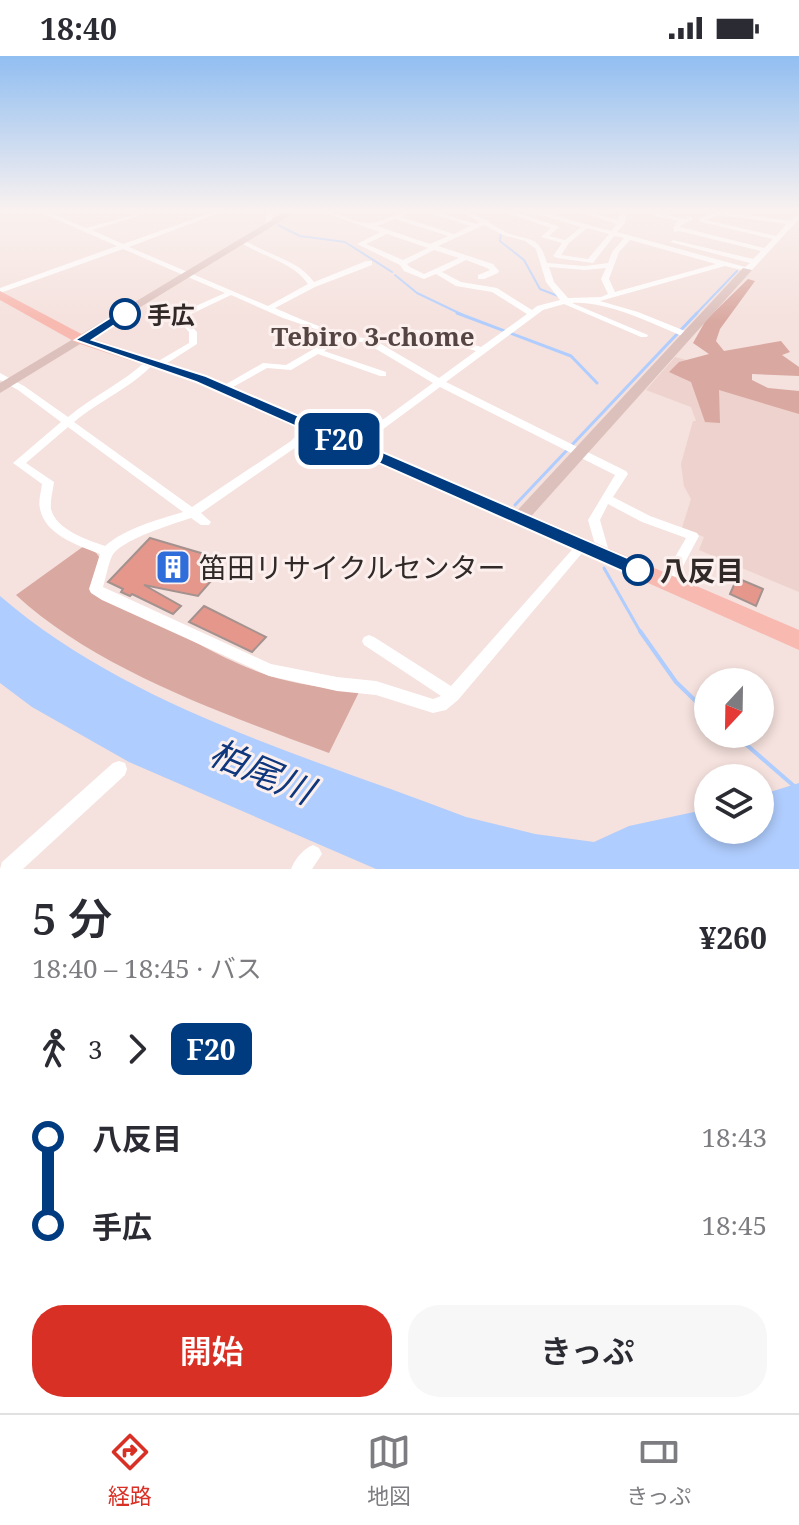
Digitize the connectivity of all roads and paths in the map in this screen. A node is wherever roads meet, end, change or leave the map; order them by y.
1 (121, 248) edge
2 (130, 248) edge
3 (231, 248) edge
4 (251, 248) edge
5 (369, 248) edge
6 (431, 248) edge
7 (436, 248) edge
8 (539, 248) edge
9 (562, 248) edge
10 (597, 248) edge
11 (621, 248) edge
12 (659, 248) edge
13 (671, 248) edge
14 (692, 248) edge
15 (758, 248) edge
16 (766, 250) joint
17 (670, 251) junction
18 (465, 258) junction
19 (369, 263) dead end
20 (403, 263) junction
21 (724, 264) junction
22 (545, 265) junction
23 (609, 265) junction
24 (751, 266) junction
25 (437, 272) junction
26 (190, 274) junction
27 (481, 277) dead end
28 (312, 285) junction
29 (232, 292) junction
30 (0, 293) edge
31 (613, 296) junction
32 (564, 301) junction
33 (590, 301) junction
34 (270, 308) junction
35 (531, 313) junction
36 (644, 335) dead end
37 (687, 335) junction
38 (343, 336) junction
39 (82, 340) junction
40 (369, 341) junction
41 (481, 350) junction
42 (317, 351) junction
43 (154, 364) junction
44 (383, 374) dead end
45 (4, 382) edge
46 (438, 382) junction
47 (224, 389) junction
48 (67, 422) junction
49 (311, 427) junction
50 (355, 445) junction
51 (578, 451) junction
52 (606, 498) junction
53 (192, 513) junction
54 (520, 518) junction
55 (205, 522) dead end
56 (582, 546) junction
57 (107, 552) junction
58 (604, 555) junction
59 (667, 583) junction
60 (799, 640) edge
61 (369, 641) dead end
62 (453, 695) junction
63 (119, 769) dead end
64 (313, 854) dead end
65 (9, 869) edge
66 (300, 869) edge

1 - 30 street
2 - 26 street
3 - 26 street
4 - 28 street
5 - 20 street
6 - 20 street
7 - 18 street
8 - 22 street
9 - 10 street
11 - 23 street
12 - 17 street
13 - 17 street
14 - 24 street
15 - 16 street
16 - 24 street
17 - 21 street
18 - 25 street
18 - 27 street
19 - 28 street
20 - 25 street
21 - 24 street
21 - 31 street
22 - 23 street
22 - 32 street
23 - 31 street
24 - 37 street
25 - 35 street
26 - 29 street
26 - 39 street
28 - 34 street
29 - 34 street
29 - 43 street
30 - 39 main road
31 - 33 street
32 - 33 street
32 - 35 street
32 - 36 street
33 - 37 street
34 - 38 street
35 - 41 street
37 - 51 street
38 - 40 street
38 - 42 street
39 - 43 main road
39 - 45 street
40 - 41 street
40 - 46 street
41 - 46 street
42 - 44 street
42 - 47 street
43 - 47 main road
43 - 48 street
45 - 48 street
46 - 50 street
46 - 51 street
47 - 49 main road
48 - 53 street
48 - 57 street
49 - 50 main road
49 - 53 street
50 - 54 main road
51 - 52 street
51 - 54 street
52 - 58 street
52 - 59 street
53 - 55 street
53 - 57 street
54 - 56 main road
56 - 58 main road
56 - 62 street
57 - 62 street
58 - 59 main road
59 - 60 main road
61 - 62 street
63 - 65 street
64 - 66 street

